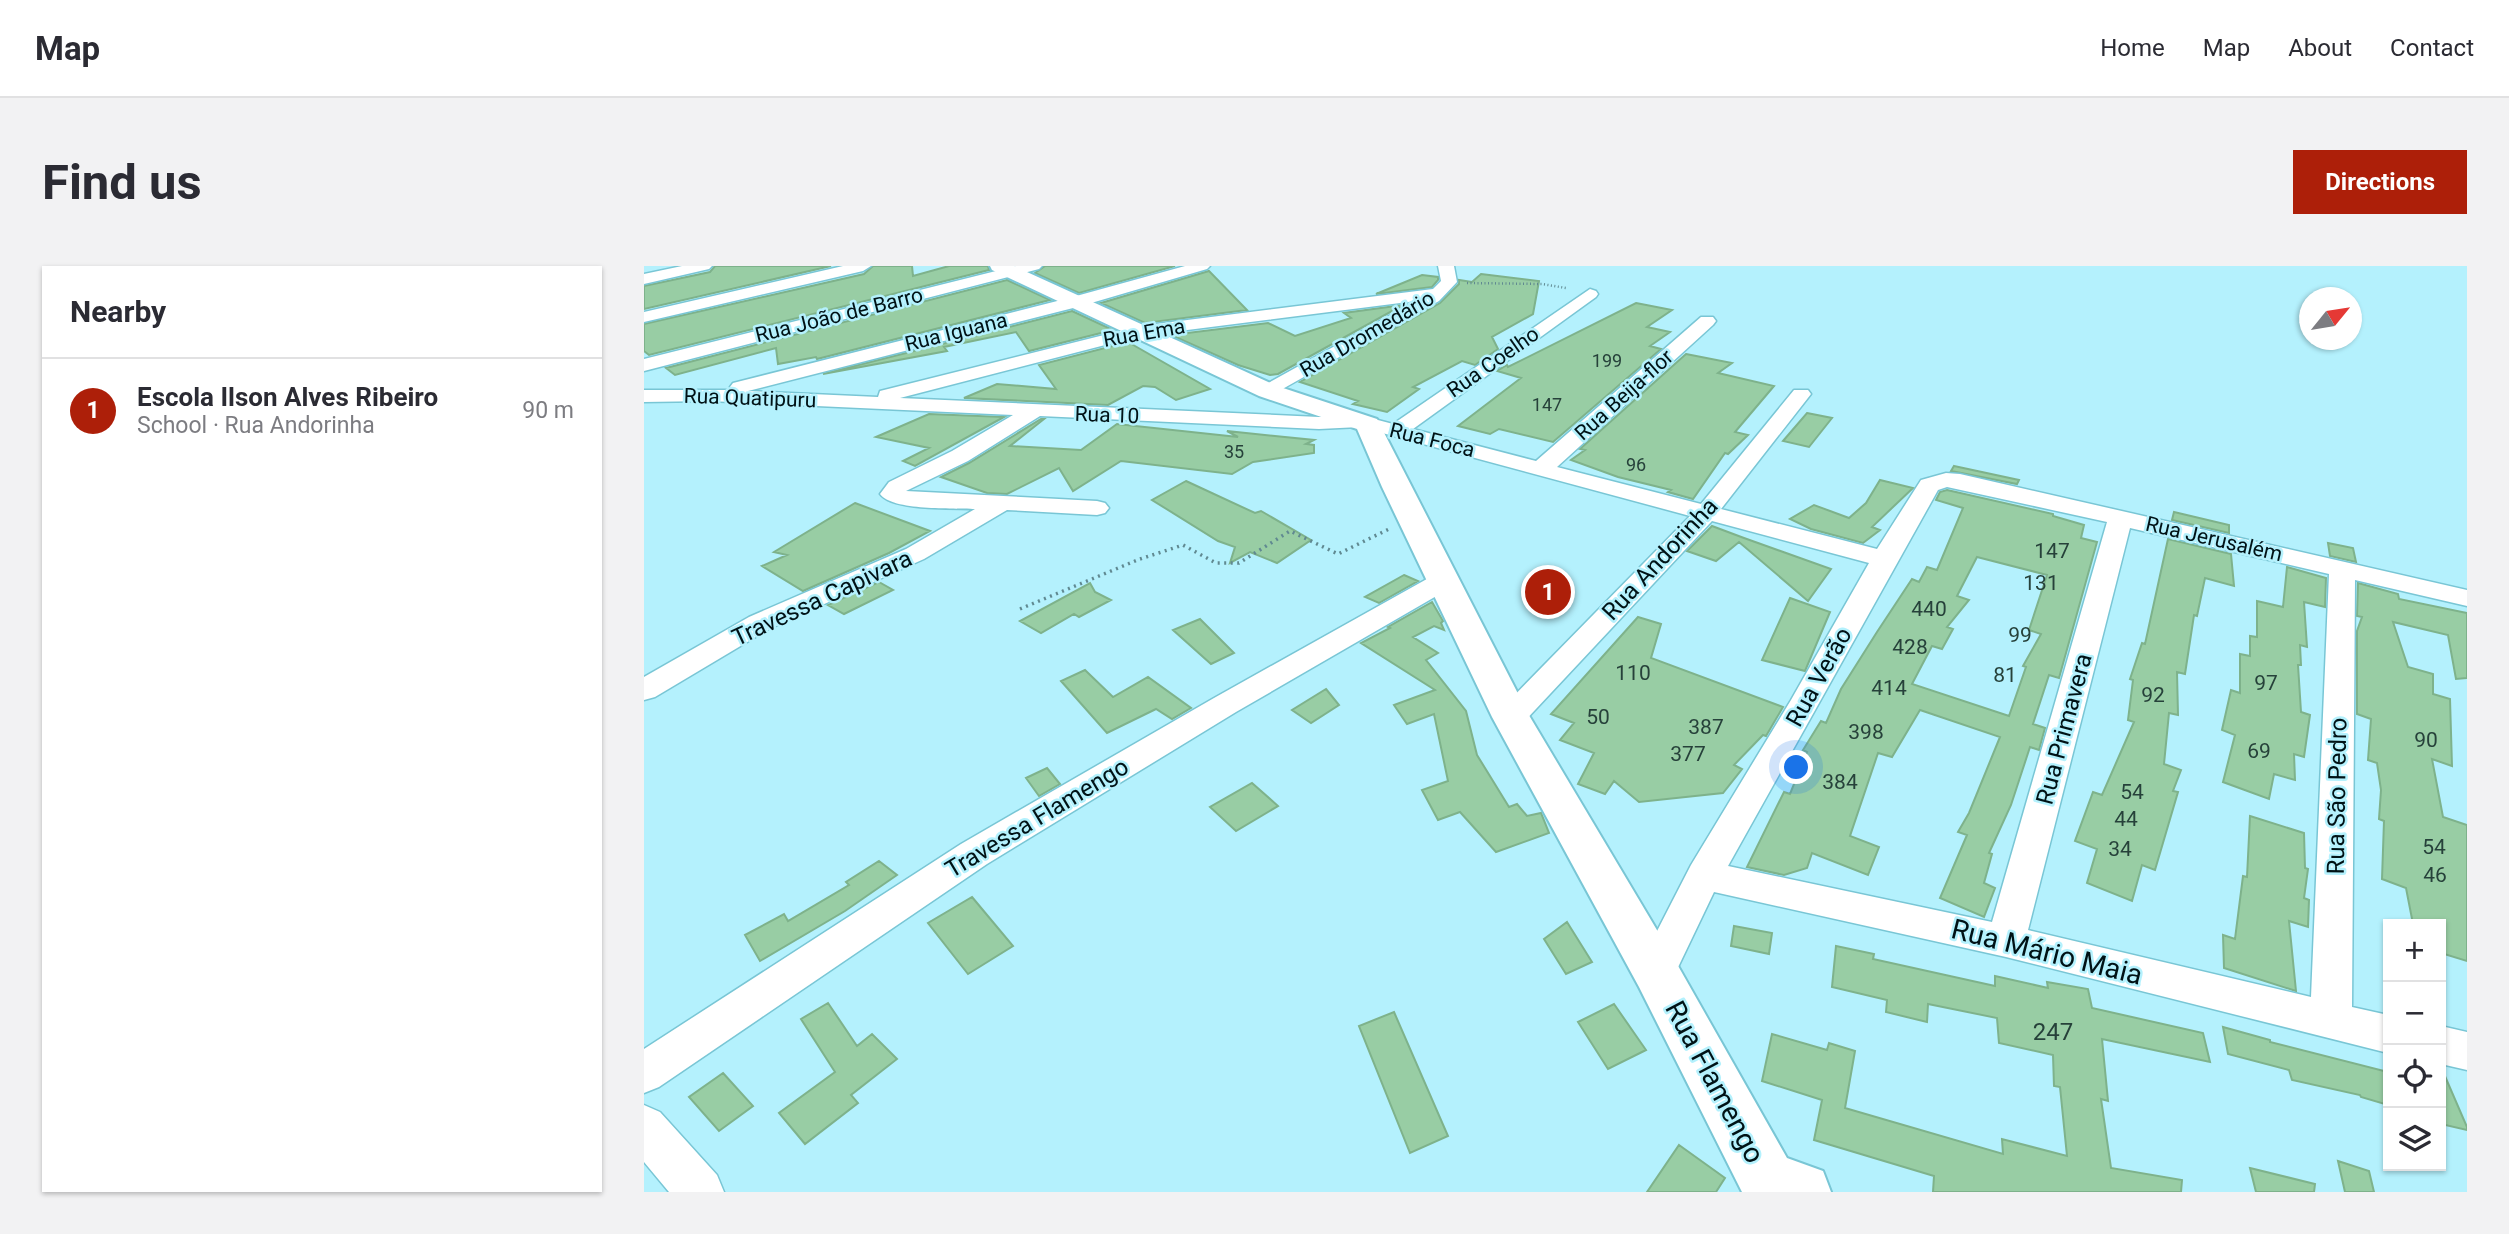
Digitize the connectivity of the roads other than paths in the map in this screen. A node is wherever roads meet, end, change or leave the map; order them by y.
1 (704, 266) edge
2 (863, 266) edge
3 (1034, 266) edge
4 (1202, 266) edge
5 (1005, 269) edge
6 (644, 279) edge
7 (1444, 280) edge
8 (1583, 298) road end
9 (1075, 302) junction
10 (644, 317) edge
11 (1707, 321) dead end
12 (1140, 331) junction
13 (644, 365) edge
14 (1268, 391) junction
15 (1801, 394) dead end
16 (709, 395) junction
17 (644, 396) edge
18 (856, 403) junction
19 (1033, 412) junction
20 (1375, 425) junction
21 (1541, 468) junction
22 (1960, 481) joint
23 (999, 505) junction
24 (1097, 508) dead end
25 (1705, 514) junction
26 (2121, 517) junction
27 (1884, 559) junction
28 (2342, 569) junction
29 (1443, 581) junction
30 (2467, 598) edge
31 (644, 690) edge
32 (1511, 717) junction
33 (1704, 875) junction
34 (2006, 941) junction
35 (1656, 972) junction
36 (2331, 1022) junction
37 (2383, 1033) edge
38 (2446, 1046) edge
39 (2467, 1051) edge
40 (644, 1073) edge
41 (644, 1127) edge
42 (1781, 1189) edge
43 (700, 1192) edge

1 - 6 street
2 - 10 street
3 - 5 street, Rua João de Barro
4 - 9 street, Rua Iguana
5 - 9 street, Rua Foca
5 - 13 street, Rua João de Barro
7 - 12 street, Rua Ema
7 - 14 street, Rua Dromedário
8 - 20 street, Rua Coelho
9 - 12 street, Rua Foca
9 - 16 street, Rua Iguana
11 - 21 street, Rua Beija-flor
12 - 14 street, Rua Foca
12 - 18 street, Rua Ema
14 - 20 street, Rua Foca
15 - 25 street, Rua Andorinha
16 - 17 street, Rua Quatipuru
16 - 18 street, Rua Quatipuru
18 - 19 street, Rua 10
19 - 20 street, Rua 10
19 - 23 street
20 - 21 street, Rua Foca
20 - 29 street, Rua Flamengo
21 - 25 street, Rua Foca
22 - 26 street, Rua Jerusalém
22 - 27 street, Rua Verão
23 - 24 street
23 - 31 street, Travessa Capivara
25 - 27 street, Rua Foca
25 - 32 street, Rua Andorinha
26 - 28 street, Rua Jerusalém
26 - 34 street, Rua Primavera
27 - 33 street, Rua Verão
28 - 30 street, Rua Jerusalém
28 - 36 street, Rua São Pedro
29 - 32 street, Rua Flamengo
29 - 40 street, Travessa Flamengo
32 - 35 street, Rua Flamengo
33 - 34 street, Rua Mário Maia
33 - 35 street, Rua Verão
34 - 36 street, Rua Mário Maia
35 - 42 street, Rua Flamengo
36 - 37 street, Rua Mário Maia
38 - 39 street
41 - 43 street

